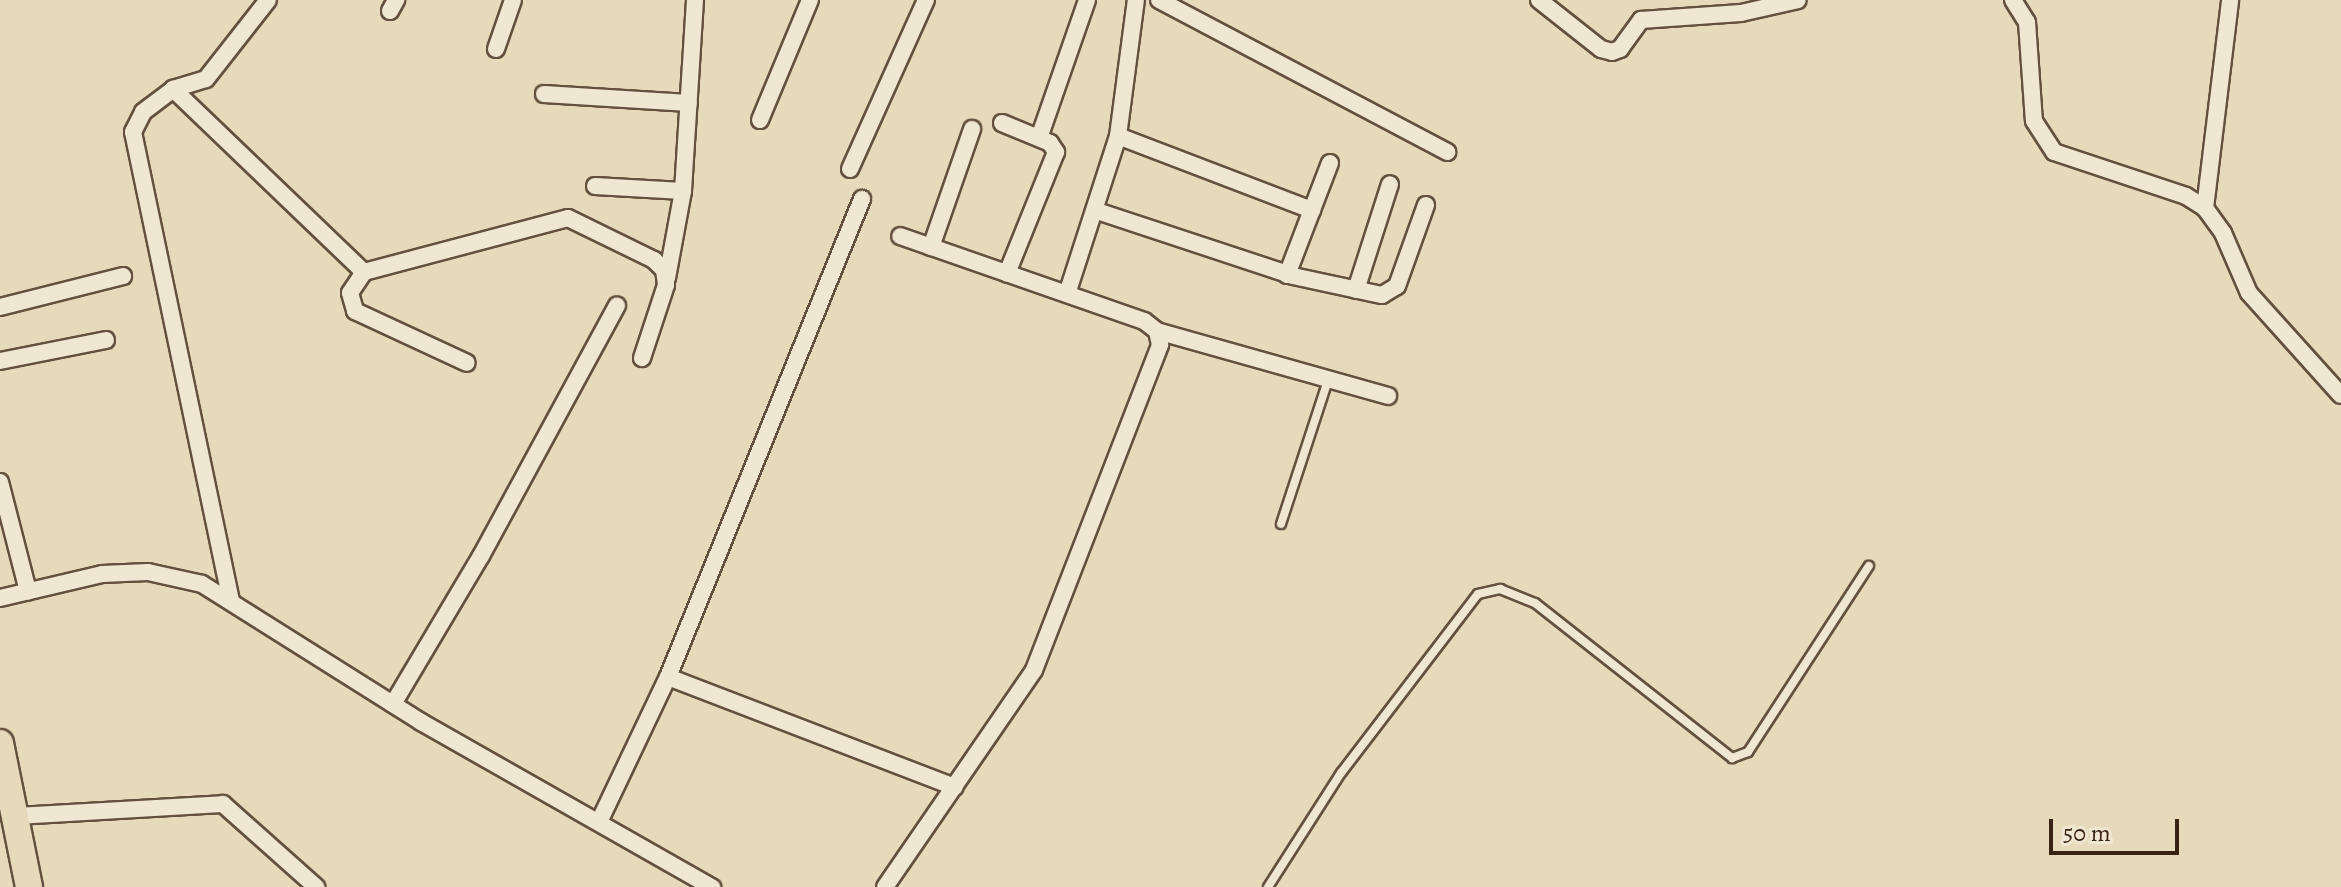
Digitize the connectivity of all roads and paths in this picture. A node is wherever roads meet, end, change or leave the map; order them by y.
1 (268, 0) edge
2 (513, 0) edge
3 (695, 0) edge
4 (810, 0) edge
5 (926, 0) edge
6 (1087, 0) edge
7 (1136, 0) edge
8 (1159, 0) edge
9 (1539, 0) edge
10 (1798, 0) edge
11 (2013, 0) edge
12 (2230, 0) edge
13 (496, 49) dead end
14 (173, 89) junction
15 (544, 94) dead end
16 (689, 103) junction
17 (760, 120) dead end
18 (1002, 123) dead end
19 (972, 129) dead end
20 (1118, 136) junction
21 (1039, 138) junction
22 (1447, 152) dead end
23 (1330, 163) dead end
24 (850, 169) dead end
25 (1390, 184) dead end
26 (595, 186) dead end
27 (683, 191) junction
28 (862, 199) dead end
29 (1426, 205) dead end
30 (2205, 208) junction
31 (1312, 210) junction
32 (1097, 211) junction
33 (900, 236) dead end
34 (931, 247) junction
35 (364, 272) junction
36 (1007, 273) junction
37 (1287, 275) junction
38 (123, 276) dead end
39 (667, 278) junction
40 (1356, 290) junction
41 (1067, 294) junction
42 (617, 306) dead end
43 (0, 307) edge
44 (1157, 331) junction
45 (106, 340) dead end
46 (642, 358) dead end
47 (0, 361) edge
48 (467, 363) dead end
49 (1328, 379) junction
50 (2341, 395) edge
51 (1388, 396) dead end
52 (0, 482) edge
53 (1281, 524) dead end
54 (1869, 566) dead end
55 (28, 591) junction
56 (0, 598) edge
57 (231, 601) junction
58 (668, 677) junction
59 (393, 704) junction
60 (0, 743) edge
61 (955, 787) junction
62 (16, 816) junction
63 (599, 822) junction
64 (29, 887) edge
65 (316, 887) edge
66 (712, 887) edge
67 (885, 887) edge
68 (1268, 887) edge

1 - 14 street
2 - 13 street
3 - 16 street
4 - 17 street
5 - 24 street
6 - 21 street
7 - 20 street
8 - 22 street
9 - 10 street
11 - 30 street
12 - 30 street
14 - 35 street
14 - 57 street
15 - 16 street
16 - 27 street
18 - 21 street
19 - 34 street
20 - 31 street
20 - 32 street
21 - 36 street
23 - 31 street
25 - 40 street
26 - 27 street
27 - 39 street
28 - 58 street
29 - 40 street
30 - 50 street
31 - 37 street
32 - 37 street
32 - 41 street
33 - 34 street
34 - 36 street
35 - 39 street
35 - 48 street
36 - 41 street
37 - 40 street
38 - 43 street
39 - 46 street
41 - 44 street
42 - 59 street
44 - 49 street
44 - 61 street
45 - 47 street
49 - 51 street
49 - 53 lane
52 - 55 street
54 - 68 lane
55 - 56 street
55 - 57 street
57 - 59 street
58 - 61 street
58 - 63 street
59 - 63 street
60 - 62 main road
61 - 67 street
62 - 64 main road
62 - 65 street
63 - 66 street

